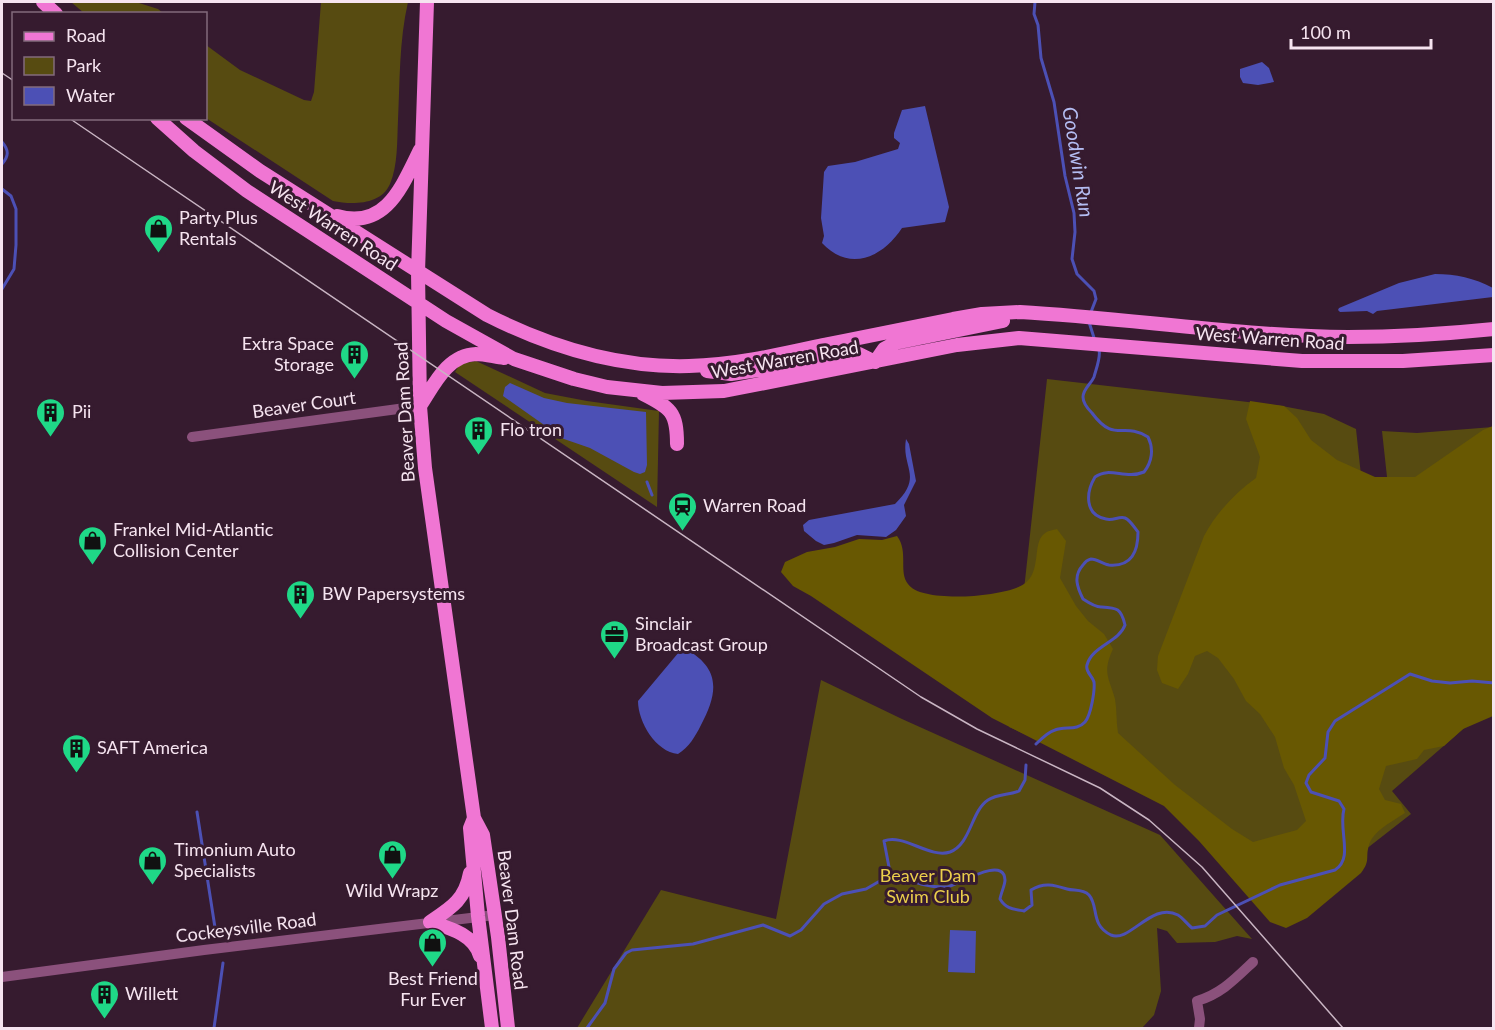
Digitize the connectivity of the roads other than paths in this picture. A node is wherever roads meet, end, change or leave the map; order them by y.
1 (427, 2) edge
2 (159, 120) edge
3 (189, 120) edge
4 (422, 146) junction
5 (326, 213) junction
6 (418, 272) junction
7 (418, 302) junction
8 (1049, 314) junction
9 (1494, 329) edge
10 (1494, 355) edge
11 (514, 359) junction
12 (875, 362) junction
13 (661, 365) junction
14 (636, 391) junction
15 (420, 406) junction
16 (192, 437) dead end
17 (677, 444) dead end
18 (474, 818) junction
19 (473, 856) junction
20 (495, 915) junction
21 (478, 916) junction
22 (430, 922) junction
23 (1253, 962) dead end
24 (485, 975) junction
25 (2, 977) edge
26 (492, 1029) edge
27 (508, 1029) edge
28 (1199, 1029) edge

1 - 4 main road, Beaver Dam Road
2 - 7 main road, West Warren Road
3 - 5 main road, West Warren Road
4 - 5 main road
4 - 6 main road, Beaver Dam Road
5 - 6 main road, West Warren Road
6 - 7 main road, Beaver Dam Road
6 - 13 main road, West Warren Road
7 - 11 main road, West Warren Road
7 - 15 main road, Beaver Dam Road
8 - 9 main road, West Warren Road
8 - 12 main road
8 - 13 main road, West Warren Road
10 - 12 main road, West Warren Road
11 - 14 main road, West Warren Road
11 - 15 main road
12 - 13 main road
12 - 14 main road, West Warren Road
14 - 17 main road
15 - 16 street, Beaver Court
15 - 18 main road, Beaver Dam Road
18 - 19 main road, Beaver Dam Road
18 - 20 main road, Beaver Dam Road
19 - 21 main road, Beaver Dam Road
19 - 22 main road
20 - 21 street, Cockeysville Road
20 - 27 main road, Beaver Dam Road
21 - 22 street, Cockeysville Road
21 - 24 main road, Beaver Dam Road
22 - 24 main road
22 - 25 street, Cockeysville Road
23 - 28 street
24 - 26 main road, Beaver Dam Road

